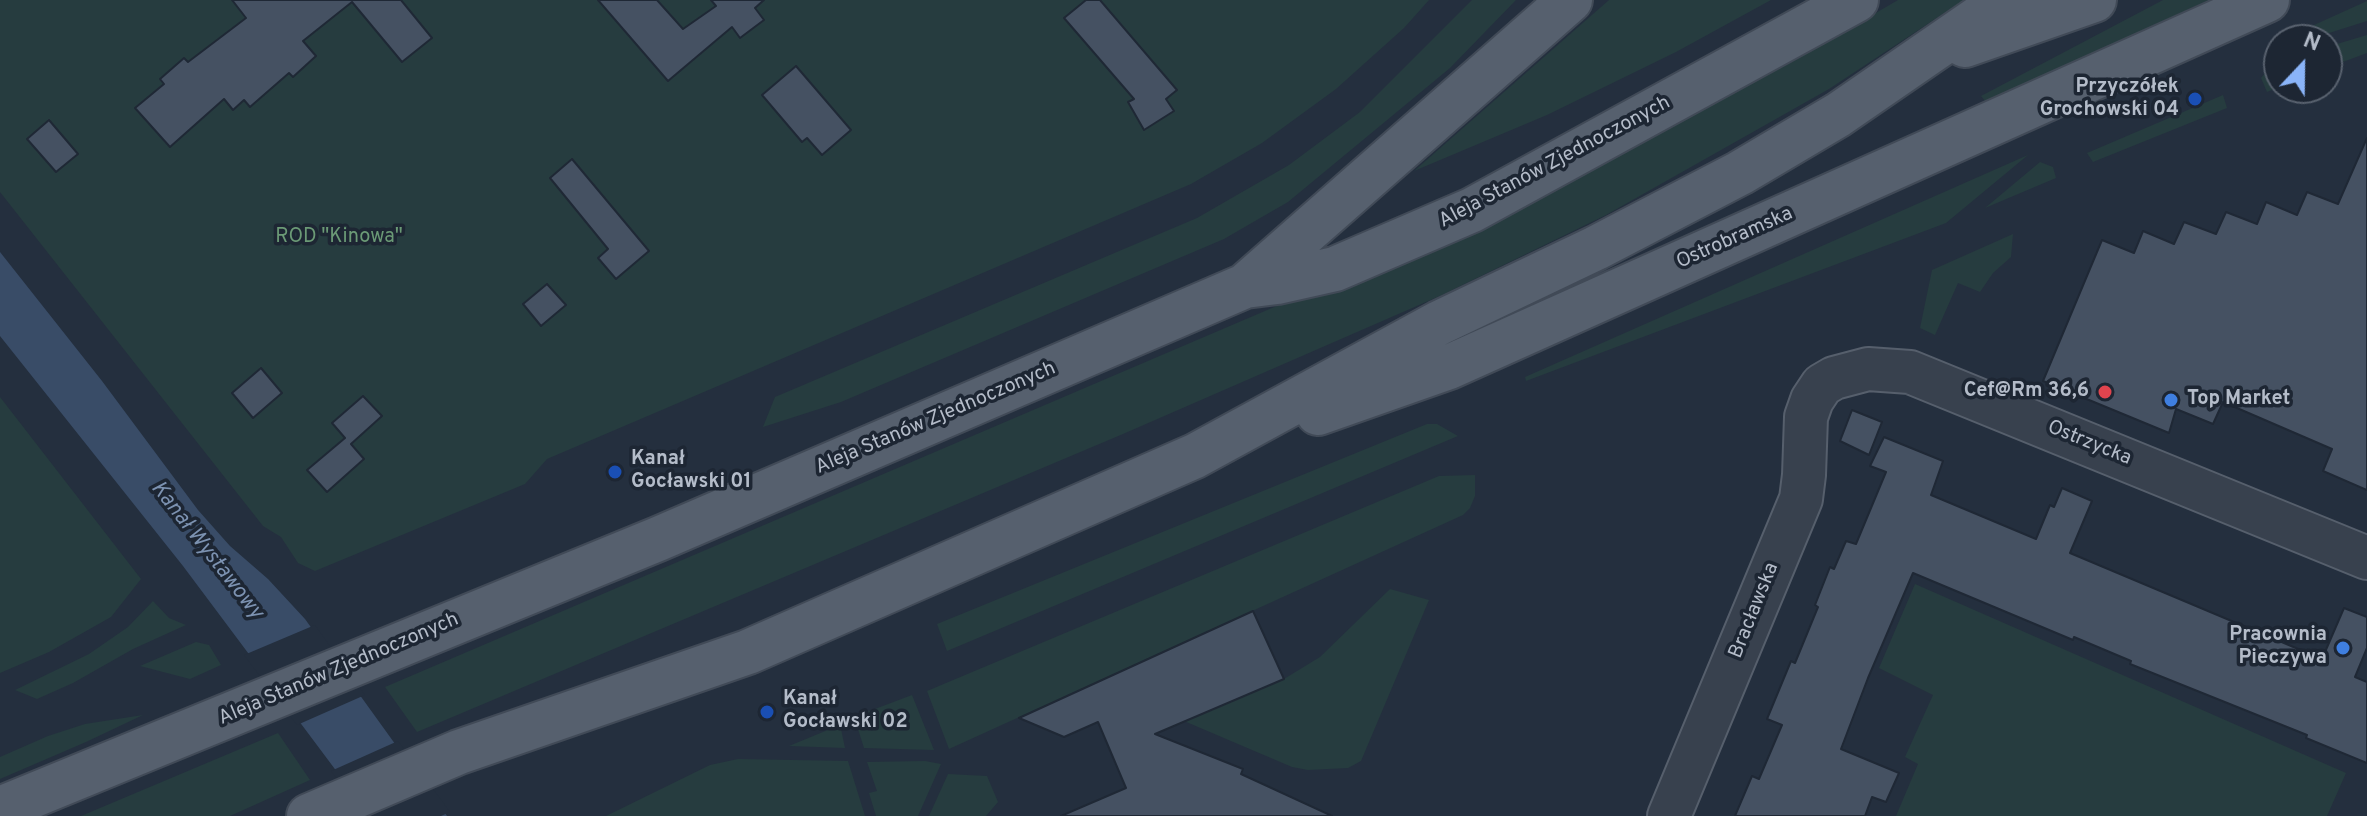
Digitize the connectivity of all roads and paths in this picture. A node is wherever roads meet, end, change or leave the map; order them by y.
1 (1547, 0) edge
2 (1570, 0) edge
3 (1856, 0) edge
4 (2005, 0) edge
5 (2094, 0) edge
6 (2267, 0) edge
7 (1504, 58) junction
8 (1921, 59) junction
9 (1245, 286) junction
10 (1812, 400) joint
11 (1195, 456) junction
12 (2367, 558) edge
13 (0, 809) edge
14 (309, 816) edge
15 (1669, 816) edge

1 - 7 main road
2 - 7 main road
3 - 9 main road, Aleja Stanów Zjednoczonych
4 - 8 main road
5 - 8 main road
6 - 11 main road, Ostrobramska
7 - 9 main road
8 - 11 main road
9 - 13 main road, Aleja Stanów Zjednoczonych
10 - 12 street, Ostrzycka
10 - 15 street, Bracławska
11 - 14 main road

